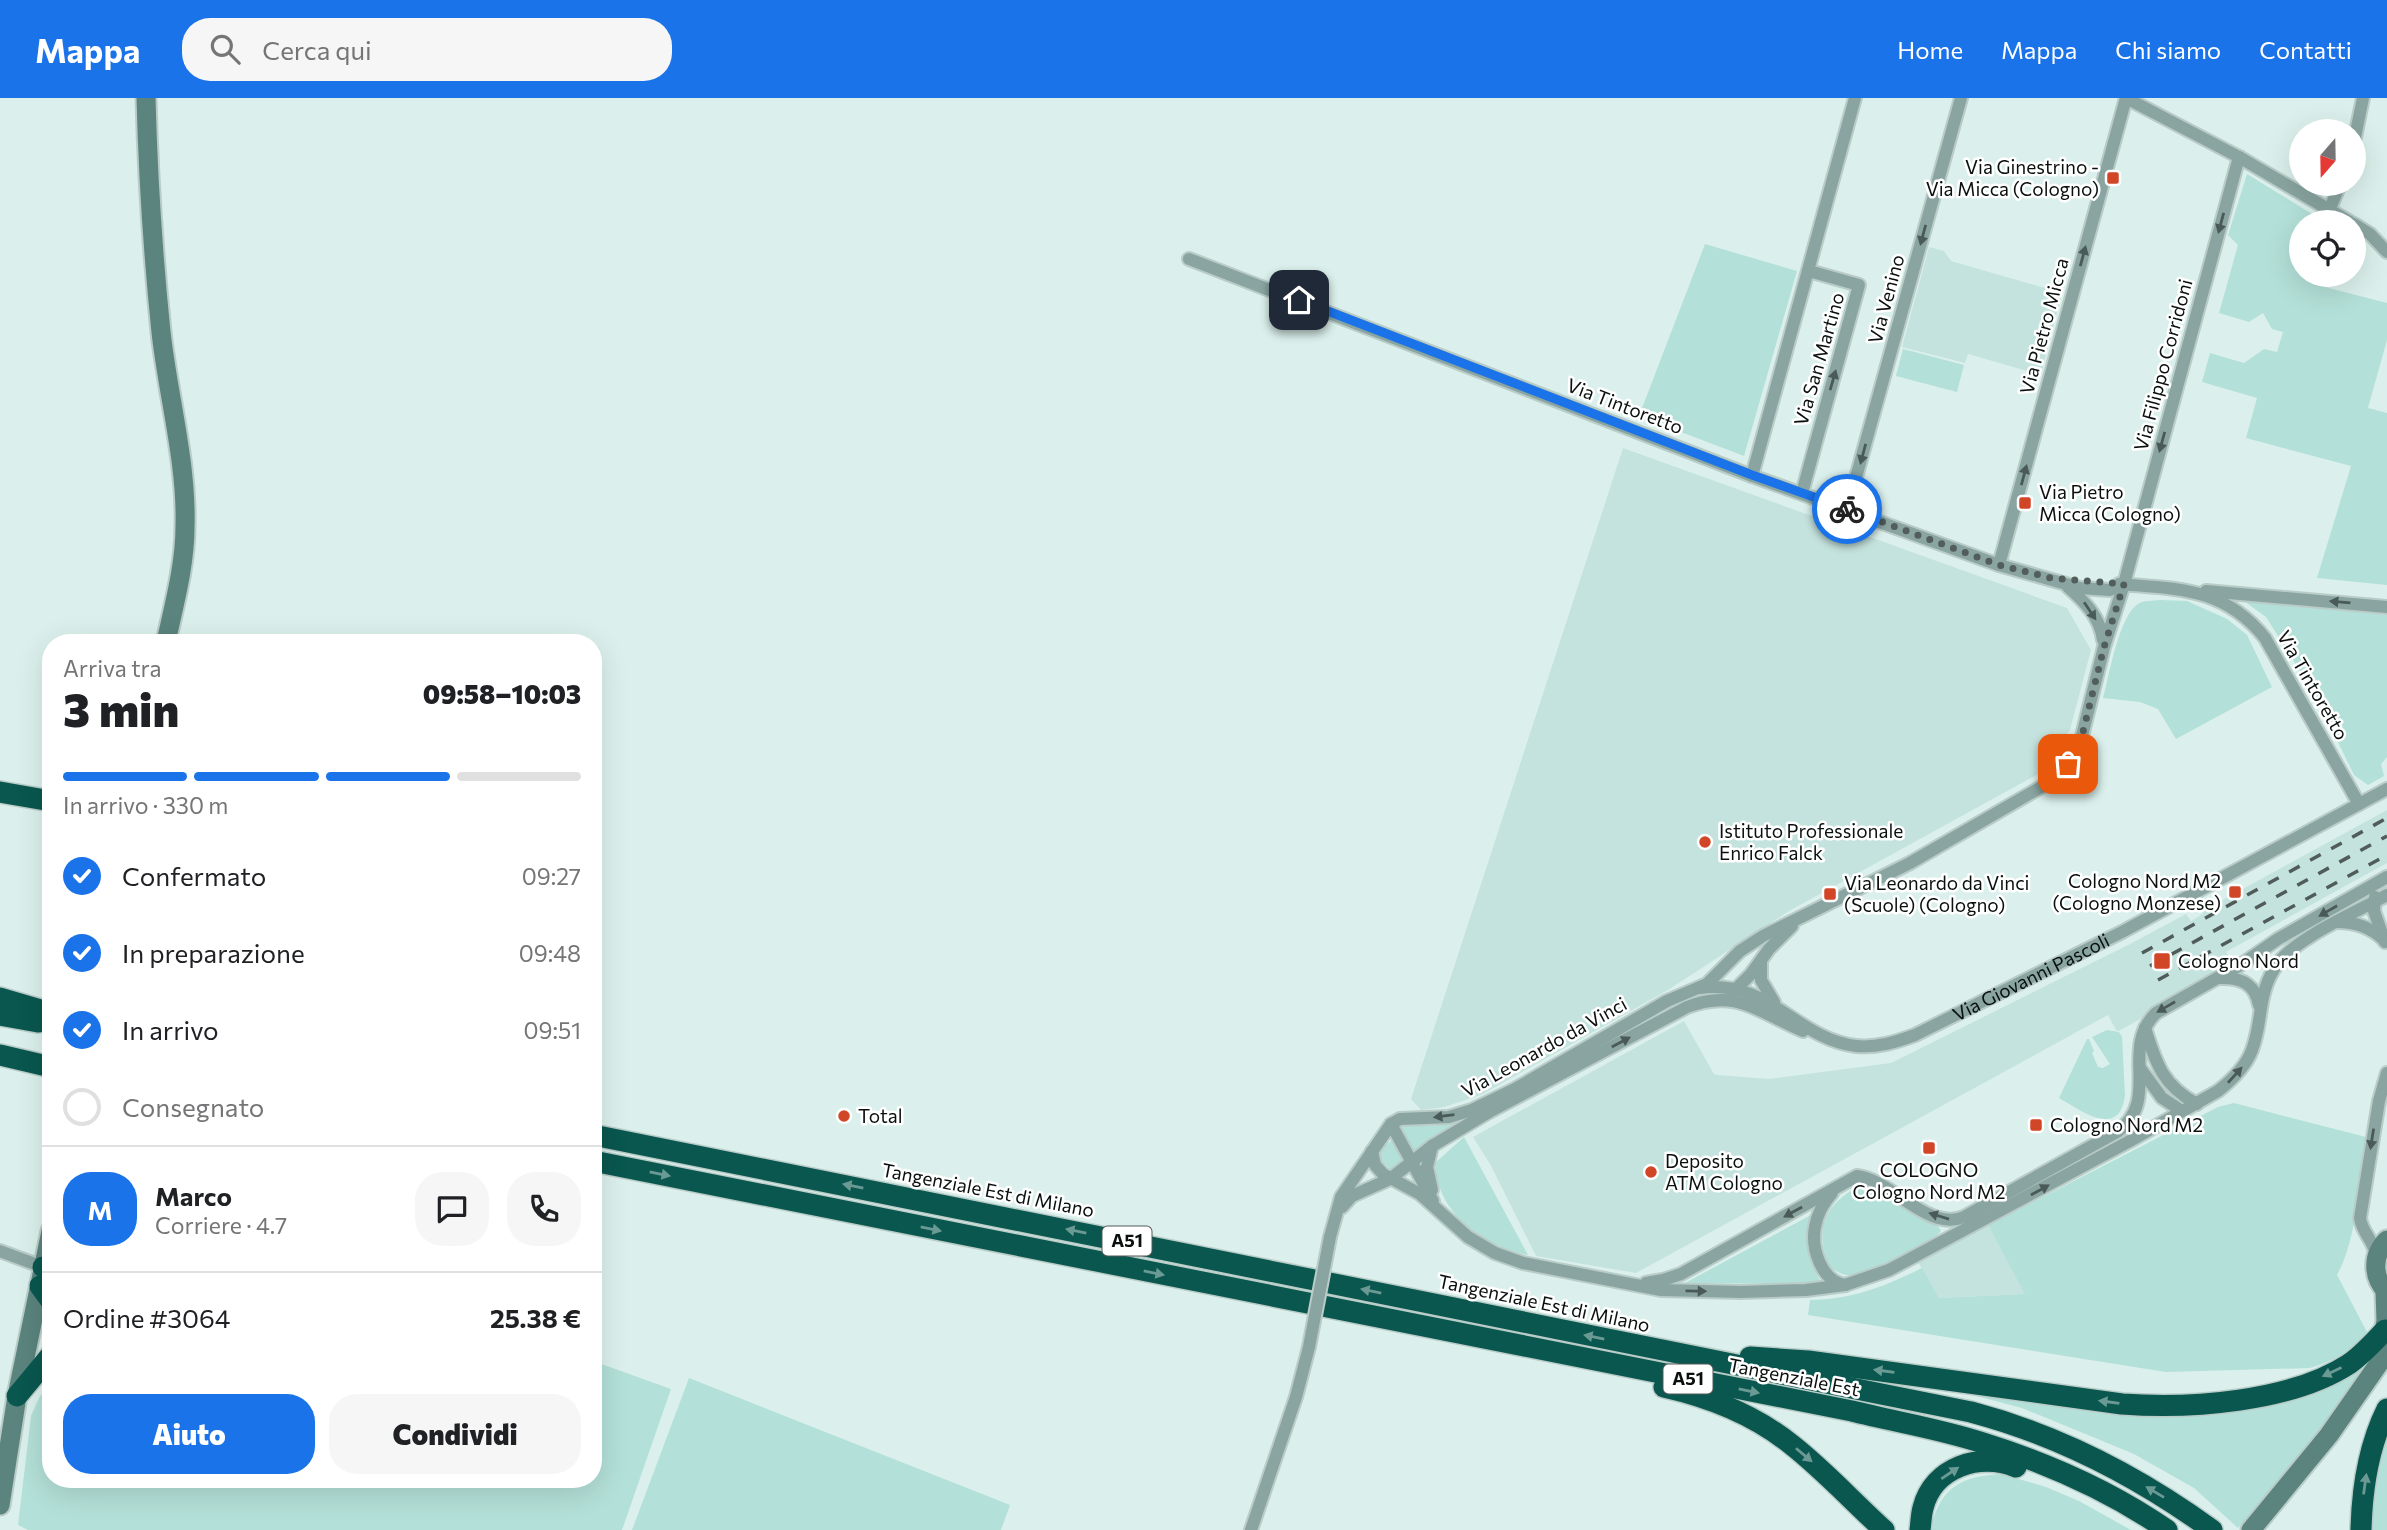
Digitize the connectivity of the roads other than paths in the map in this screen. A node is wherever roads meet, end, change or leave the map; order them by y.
1 (146, 98) edge
2 (1855, 98) edge
3 (1961, 98) edge
4 (2126, 98) edge
5 (2363, 98) edge
6 (2144, 102) edge
7 (2359, 119) edge
8 (2239, 157) junction
9 (2327, 210) edge
10 (2366, 232) edge
11 (2387, 252) edge
12 (1189, 259) dead end
13 (1809, 271) junction
14 (1752, 475) junction
15 (1802, 493) junction
16 (1847, 510) junction
17 (1999, 565) junction
18 (2057, 580) junction
19 (2124, 584) junction
20 (2177, 588) junction
21 (2387, 607) edge
22 (168, 634) edge
23 (2104, 647) junction
24 (2387, 789) edge
25 (0, 792) edge
26 (42, 799) edge
27 (2359, 804) junction
28 (2384, 879) edge
29 (2387, 895) edge
30 (2373, 903) junction
31 (1797, 921) junction
32 (2337, 922) junction
33 (2386, 944) edge
34 (1761, 962) junction
35 (1729, 963) junction
36 (2218, 978) junction
37 (1700, 988) junction
38 (1734, 989) junction
39 (0, 998) edge
40 (1720, 999) junction
41 (1745, 1004) junction
42 (2260, 1005) junction
43 (1779, 1008) junction
44 (42, 1010) edge
45 (0, 1015) edge
46 (42, 1023) edge
47 (2145, 1028) junction
48 (0, 1046) edge
49 (1856, 1046) junction
50 (42, 1054) edge
51 (0, 1055) edge
52 (42, 1064) edge
53 (2139, 1068) junction
54 (2387, 1073) edge
55 (2197, 1104) junction
56 (2182, 1111) junction
57 (1391, 1124) junction
58 (602, 1137) edge
59 (1433, 1146) junction
60 (1371, 1151) junction
61 (1411, 1162) junction
62 (602, 1163) edge
63 (1851, 1177) junction
64 (1390, 1179) junction
65 (1436, 1208) junction
66 (1334, 1219) junction
67 (2387, 1240) edge
68 (0, 1251) edge
69 (2376, 1256) junction
70 (42, 1277) edge
71 (1628, 1284) junction
72 (1845, 1285) junction
73 (2386, 1292) edge
74 (42, 1296) edge
75 (1394, 1321) junction
76 (2385, 1330) junction
77 (1661, 1350) junction
78 (2381, 1360) edge
79 (42, 1365) edge
80 (17, 1396) junction
81 (2387, 1409) edge
82 (0, 1505) edge
83 (2256, 1523) edge
84 (1251, 1530) edge
85 (1884, 1530) edge
86 (1920, 1530) edge
87 (2154, 1530) edge
88 (2167, 1530) edge
89 (2212, 1530) edge
90 (2361, 1530) edge

1 - 22 street
2 - 13 street, Via San Martino
3 -> 16 street, Via Venino
4 - 6 street
17 -> 4 street, Via Pietro Micca
5 - 7 street
6 - 8 street
8 - 9 street
8 -> 19 street, Via Filippo Corridoni
10 - 11 street
12 - 14 street, Via Tintoretto
13 - 14 street, Via San Martino
15 -> 13 street, Via San Martino
14 - 15 street, Via Tintoretto
15 - 16 street, Via Tintoretto
16 - 17 street, Via Tintoretto
17 - 18 street, Via Tintoretto
18 - 19 street, Via Tintoretto
18 -> 23 street
19 - 20 street, Via Tintoretto
19 - 23 street, Via Leonardo da Vinci
21 -> 20 street, Via Tintoretto
20 - 27 street, Via Tintoretto
23 - 31 street, Via Leonardo da Vinci
24 - 27 street, Via Giovanni Pascoli
25 - 26 highway
27 - 49 street, Via Giovanni Pascoli
28 - 30 street
28 -> 36 street
29 - 30 street
30 - 32 street
30 - 33 street
31 - 34 street, Via Leonardo da Vinci
31 - 35 street, Via Leonardo da Vinci
32 - 33 street
32 - 42 street
34 - 38 street, Via Leonardo da Vinci
34 - 43 street
35 - 37 street, Via Leonardo da Vinci
35 - 38 street
36 - 42 street
36 -> 47 street
37 - 38 street, Via Giovanni Pascoli
37 -> 57 street, Via Leonardo da Vinci
38 - 40 street, Via Leonardo da Vinci
38 - 41 street, Via Leonardo da Vinci
38 - 43 street, Via Giovanni Pascoli
39 - 44 highway
40 - 41 street, Via Leonardo da Vinci
59 -> 40 street, Via Leonardo da Vinci
41 - 49 street, Via Leonardo da Vinci
55 -> 42 street
43 - 49 street, Via Giovanni Pascoli
45 - 46 highway
47 - 53 street
47 - 55 street
48 - 50 highway
51 - 52 highway
53 - 56 street
53 -> 63 street
54 -> 69 street
55 - 56 street
72 -> 56 street
57 - 60 street
57 - 61 street
77 -> 58 highway, Tangenziale Est di Milano / A51
59 - 61 street, Via Leonardo da Vinci
59 - 65 street
60 - 64 street
60 - 66 street
61 - 64 street, Via Leonardo da Vinci
61 - 65 street
62 -> 75 highway, A51
63 -> 71 street
63 - 72 street
64 - 65 street
64 - 66 street, Via Leonardo da Vinci
65 - 71 street
66 - 84 street, bridge
67 - 69 street
68 - 70 street
69 - 73 street
71 -> 72 street
73 - 76 street
74 - 80 street
75 -> 85 highway
75 -> 88 highway, Tangenziale Est / A51
76 -> 77 highway
76 - 78 street
89 -> 77 highway, Tangenziale Est / A51
78 - 83 street
79 - 80 highway
80 - 82 street
90 -> 81 highway
86 -> 87 highway

